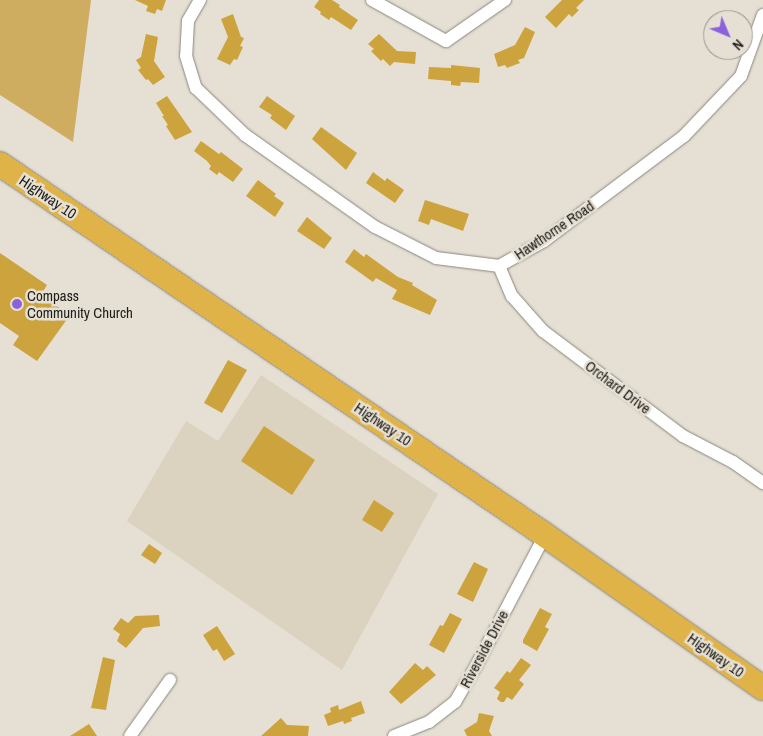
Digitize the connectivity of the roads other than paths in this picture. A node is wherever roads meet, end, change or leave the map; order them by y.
1 (200, 0) edge
2 (372, 0) edge
3 (505, 0) edge
4 (763, 15) edge
5 (0, 164) edge
6 (499, 266) junction
7 (763, 482) edge
8 (545, 535) junction
9 (170, 680) dead end
10 (763, 688) edge
11 (130, 736) edge
12 (394, 736) edge

1 - 6 street, Hawthorne Road
2 - 3 street
4 - 6 street, Hawthorne Road
5 - 8 highway, Highway 10
6 - 7 street, Orchard Drive
8 - 10 highway, Highway 10
8 - 12 street, Riverside Drive
9 - 11 street

